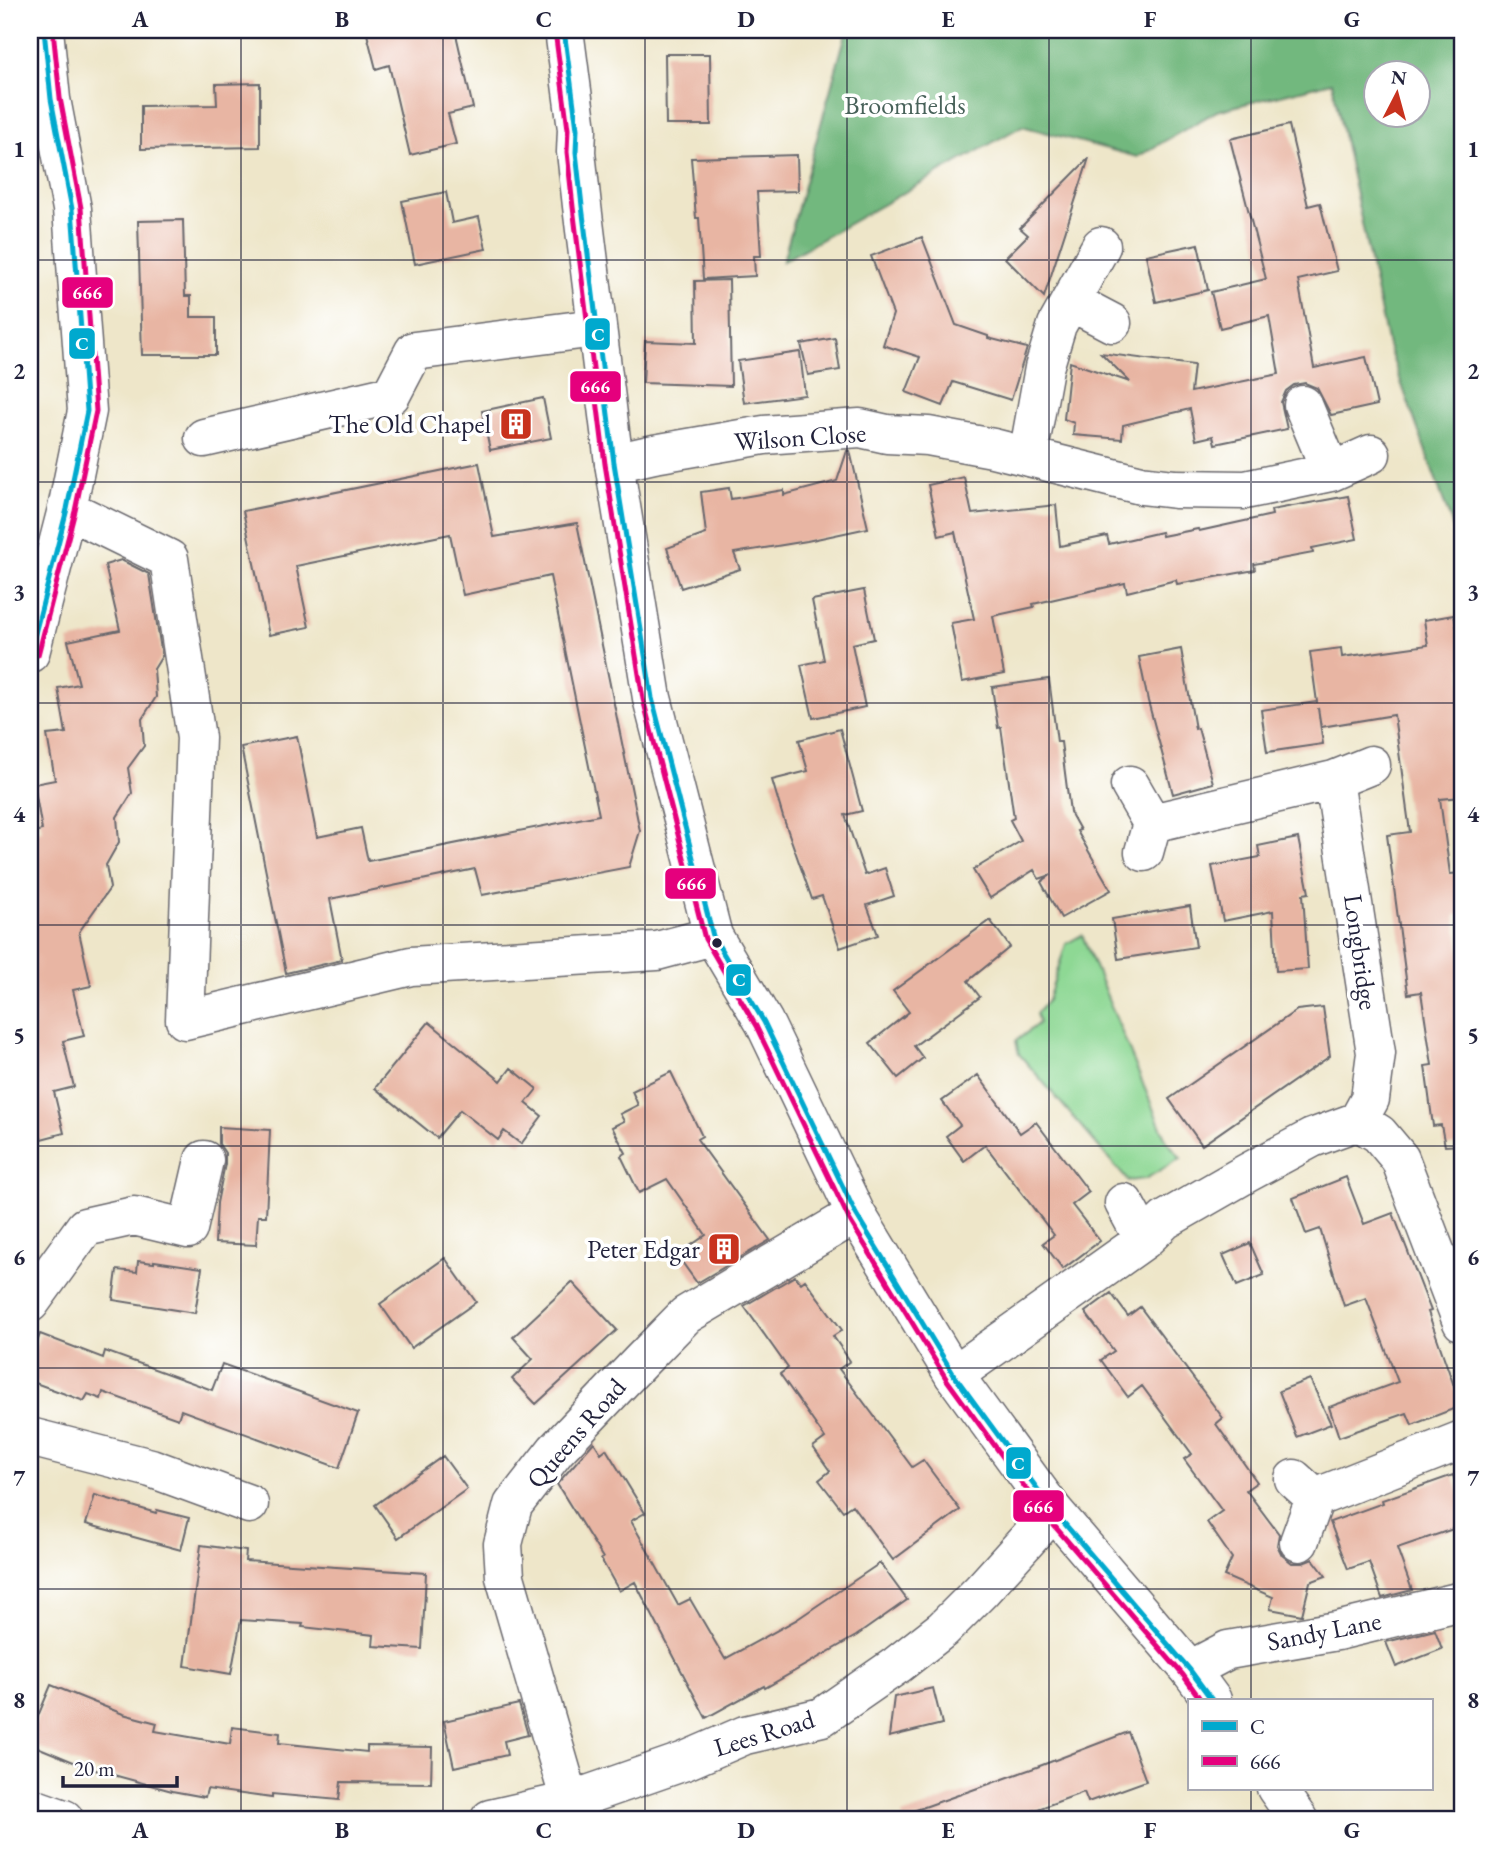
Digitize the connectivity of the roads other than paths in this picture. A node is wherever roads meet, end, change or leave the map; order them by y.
1 (44, 30) edge
2 (564, 30) edge
3 (1101, 246) dead end
4 (1072, 302) junction
5 (1112, 323) dead end
6 (596, 328) junction
7 (1303, 405) dead end
8 (204, 438) dead end
9 (1371, 454) dead end
10 (1028, 456) junction
11 (614, 463) junction
12 (1331, 472) junction
13 (67, 509) junction
14 (30, 653) edge
15 (1371, 765) dead end
16 (1334, 780) junction
17 (1130, 785) dead end
18 (713, 936) junction
19 (1358, 1121) junction
20 (204, 1160) dead end
21 (1124, 1203) dead end
22 (856, 1214) junction
23 (1163, 1235) junction
24 (30, 1303) edge
25 (1462, 1322) edge
26 (954, 1375) junction
27 (30, 1437) edge
28 (1462, 1440) edge
29 (249, 1504) dead end
30 (1052, 1509) junction
31 (1299, 1542) dead end
32 (1462, 1601) edge
33 (1190, 1670) junction
34 (1211, 1699) edge
35 (1277, 1790) edge
36 (570, 1801) junction
37 (30, 1807) edge
38 (64, 1819) edge
39 (490, 1819) edge
40 (1298, 1819) edge

1 - 13 street
2 - 6 street
3 - 4 street
4 - 5 street
4 - 10 street
6 - 8 street
6 - 11 street
7 - 12 street
9 - 12 street, Wilson Close
10 - 11 street, Wilson Close
10 - 12 street, Wilson Close
11 - 18 street
13 - 14 street
13 - 18 street
15 - 16 street
16 - 17 street
16 - 19 street, Longbridge
18 - 22 street
19 - 23 street
19 - 25 street
20 - 24 street
21 - 23 street
22 - 26 street
22 - 36 street, Queens Road
23 - 26 street
26 - 30 street
27 - 29 street
28 - 31 street
30 - 33 street
30 - 36 street, Lees Road
32 - 33 street, Sandy Lane
33 - 34 street
35 - 40 street
36 - 39 street, Lees Road
37 - 38 street

